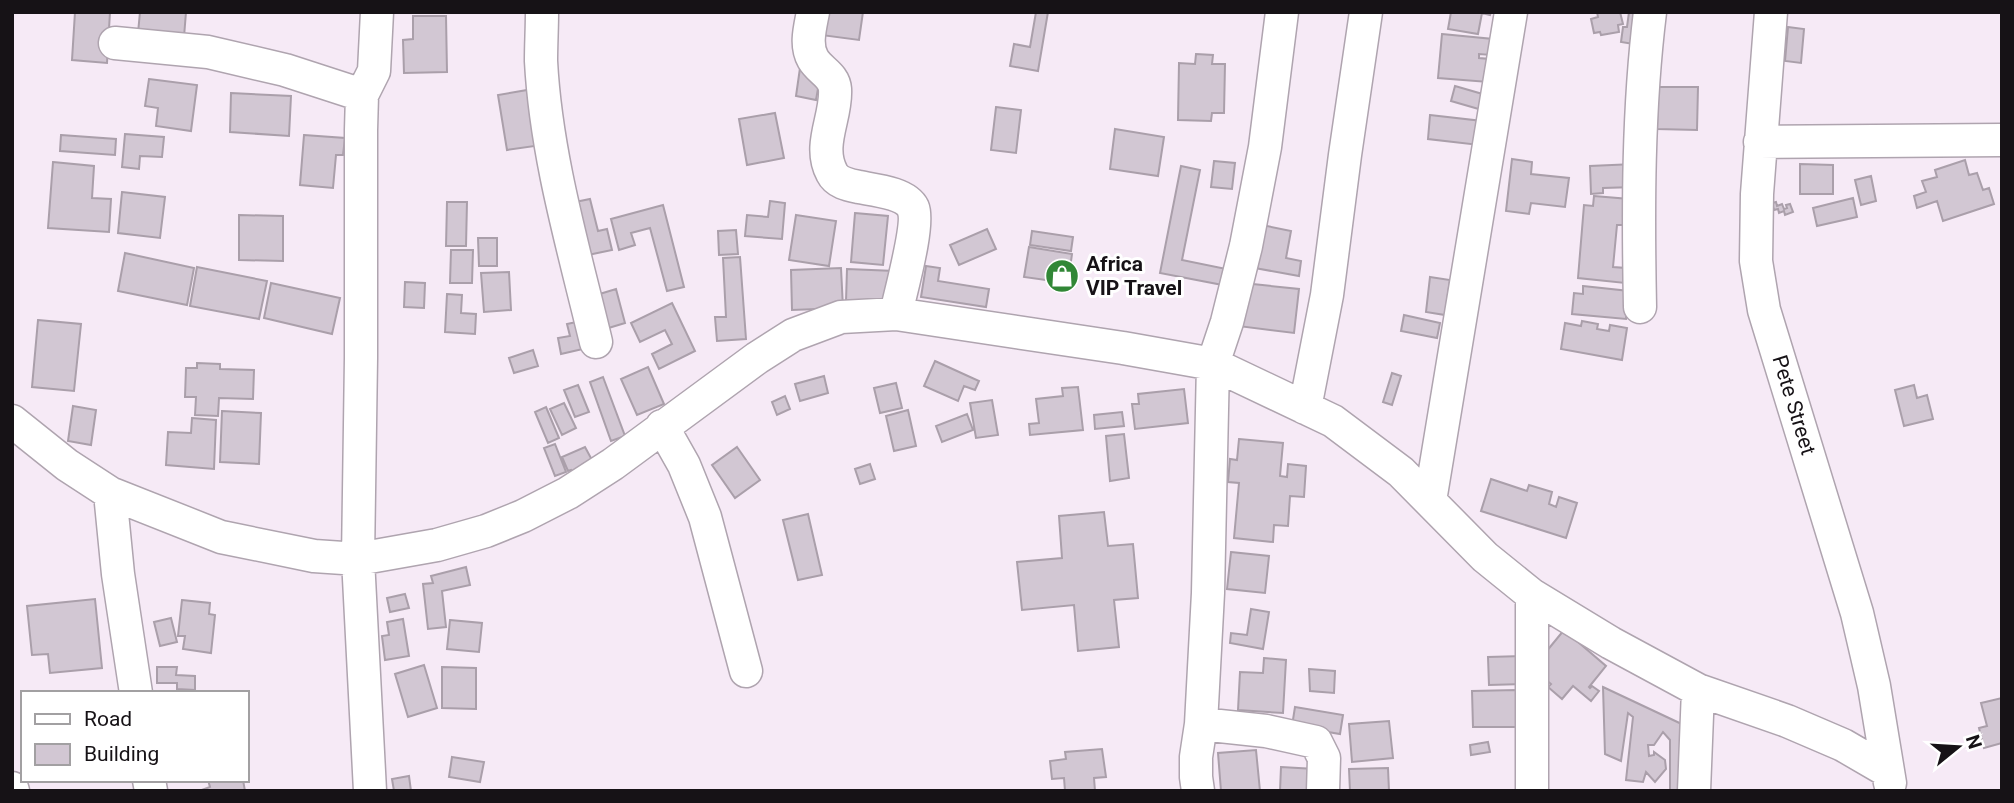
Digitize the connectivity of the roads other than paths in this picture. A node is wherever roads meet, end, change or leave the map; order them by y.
1 (377, 12) edge
2 (542, 12) edge
3 (813, 12) edge
4 (1282, 12) edge
5 (1366, 12) edge
6 (1511, 12) edge
7 (1650, 12) edge
8 (1771, 12) edge
9 (115, 43) dead end
10 (362, 95) junction
11 (2002, 140) edge
12 (1760, 142) junction
13 (1640, 307) dead end
14 (896, 314) junction
15 (596, 342) dead end
16 (1213, 364) junction
17 (1306, 408) junction
18 (12, 421) edge
19 (662, 426) junction
20 (110, 493) junction
21 (1430, 501) junction
22 (358, 559) junction
23 (1532, 594) junction
24 (746, 671) dead end
25 (1698, 690) junction
26 (136, 691) edge
27 (1201, 724) junction
28 (1889, 780) edge
29 (370, 791) edge
30 (1198, 791) edge
31 (1324, 791) edge
32 (1532, 791) edge
33 (1694, 791) edge

1 - 10 street
2 - 15 street
3 - 14 street
4 - 16 street
5 - 17 street
6 - 21 street
7 - 13 street
8 - 12 street, Pete Street
9 - 10 street
10 - 22 street
11 - 12 street
12 - 28 street, Pete Street
14 - 16 street
14 - 19 street
16 - 17 street
16 - 27 street
17 - 21 street
18 - 20 street
19 - 22 street
19 - 24 street
20 - 22 street
20 - 26 street
21 - 23 street
22 - 29 street
23 - 25 street
23 - 32 street
25 - 28 street
25 - 33 street
27 - 30 street
27 - 31 street

